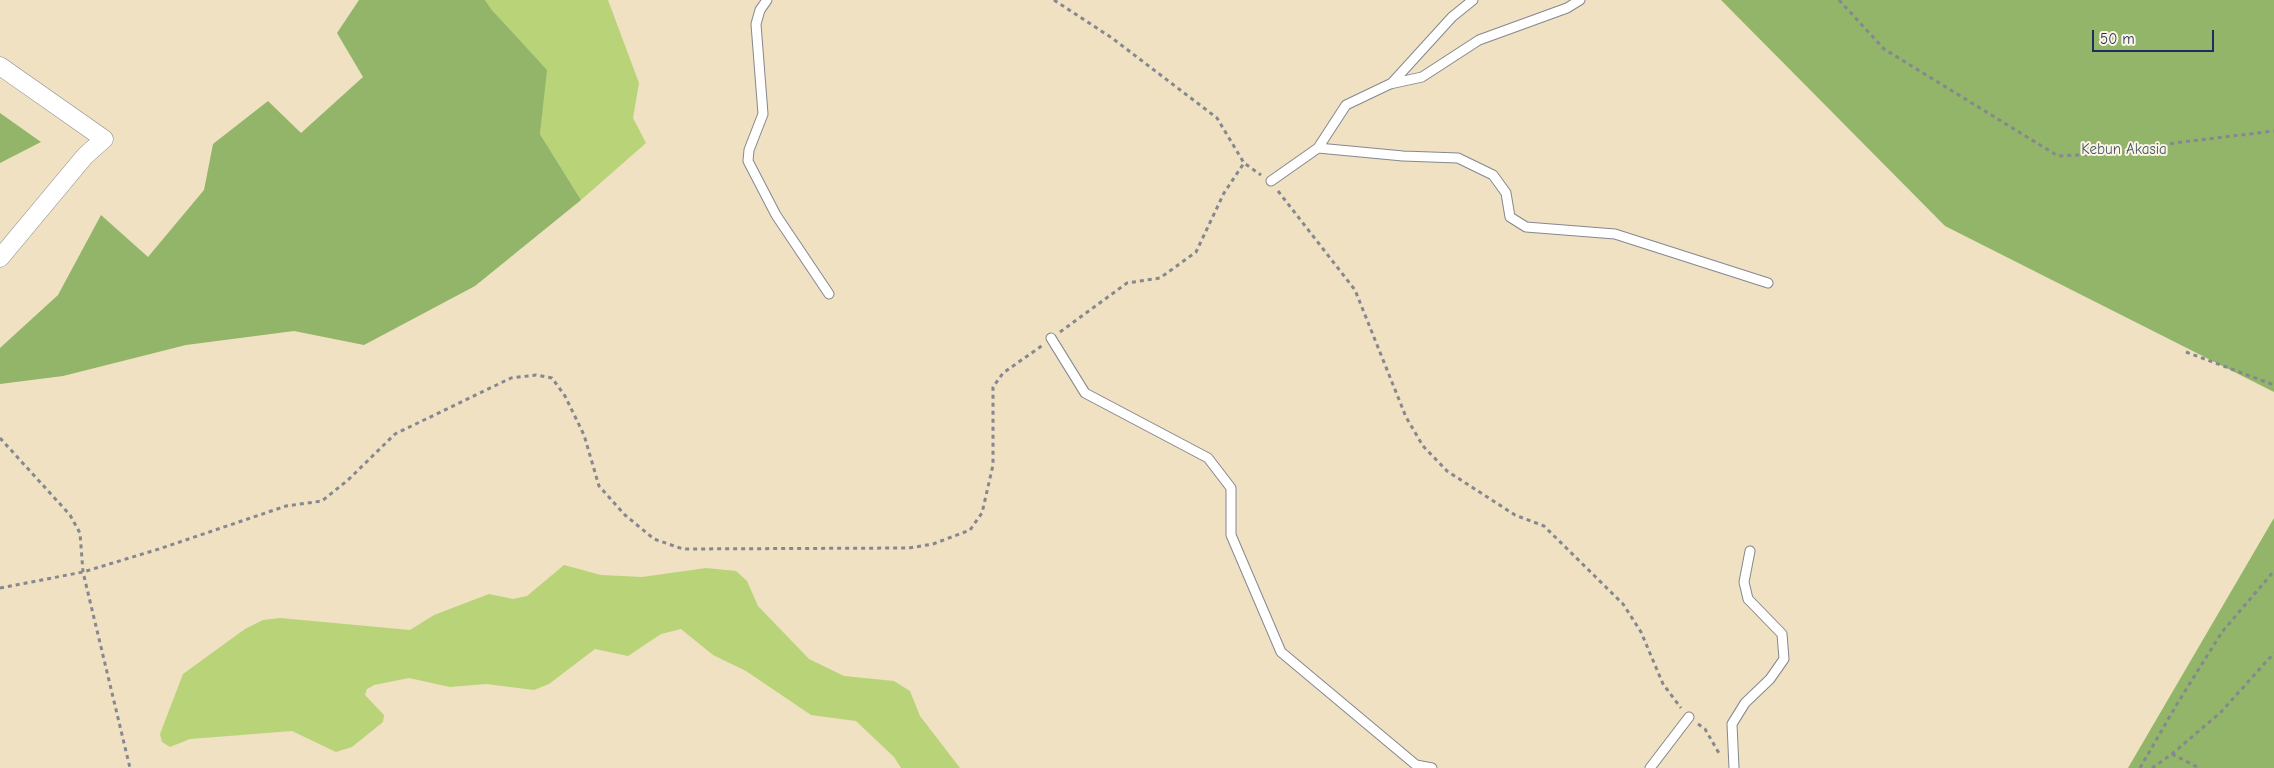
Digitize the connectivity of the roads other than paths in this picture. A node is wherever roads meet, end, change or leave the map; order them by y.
1 (767, 0) edge
2 (1473, 0) edge
3 (1580, 0) edge
4 (0, 66) edge
5 (1390, 84) junction
6 (1318, 148) junction
7 (1271, 181) road end
8 (0, 258) edge
9 (1768, 283) dead end
10 (829, 294) dead end
11 (1052, 338) road end
12 (1750, 551) dead end
13 (1689, 717) road end
14 (1432, 768) edge
15 (1650, 768) edge
16 (1734, 768) edge

1 - 10 lane
2 - 5 lane
3 - 5 lane
4 - 8 street
5 - 6 lane
6 - 7 lane
6 - 9 lane
11 - 14 lane
12 - 16 lane
13 - 15 lane

